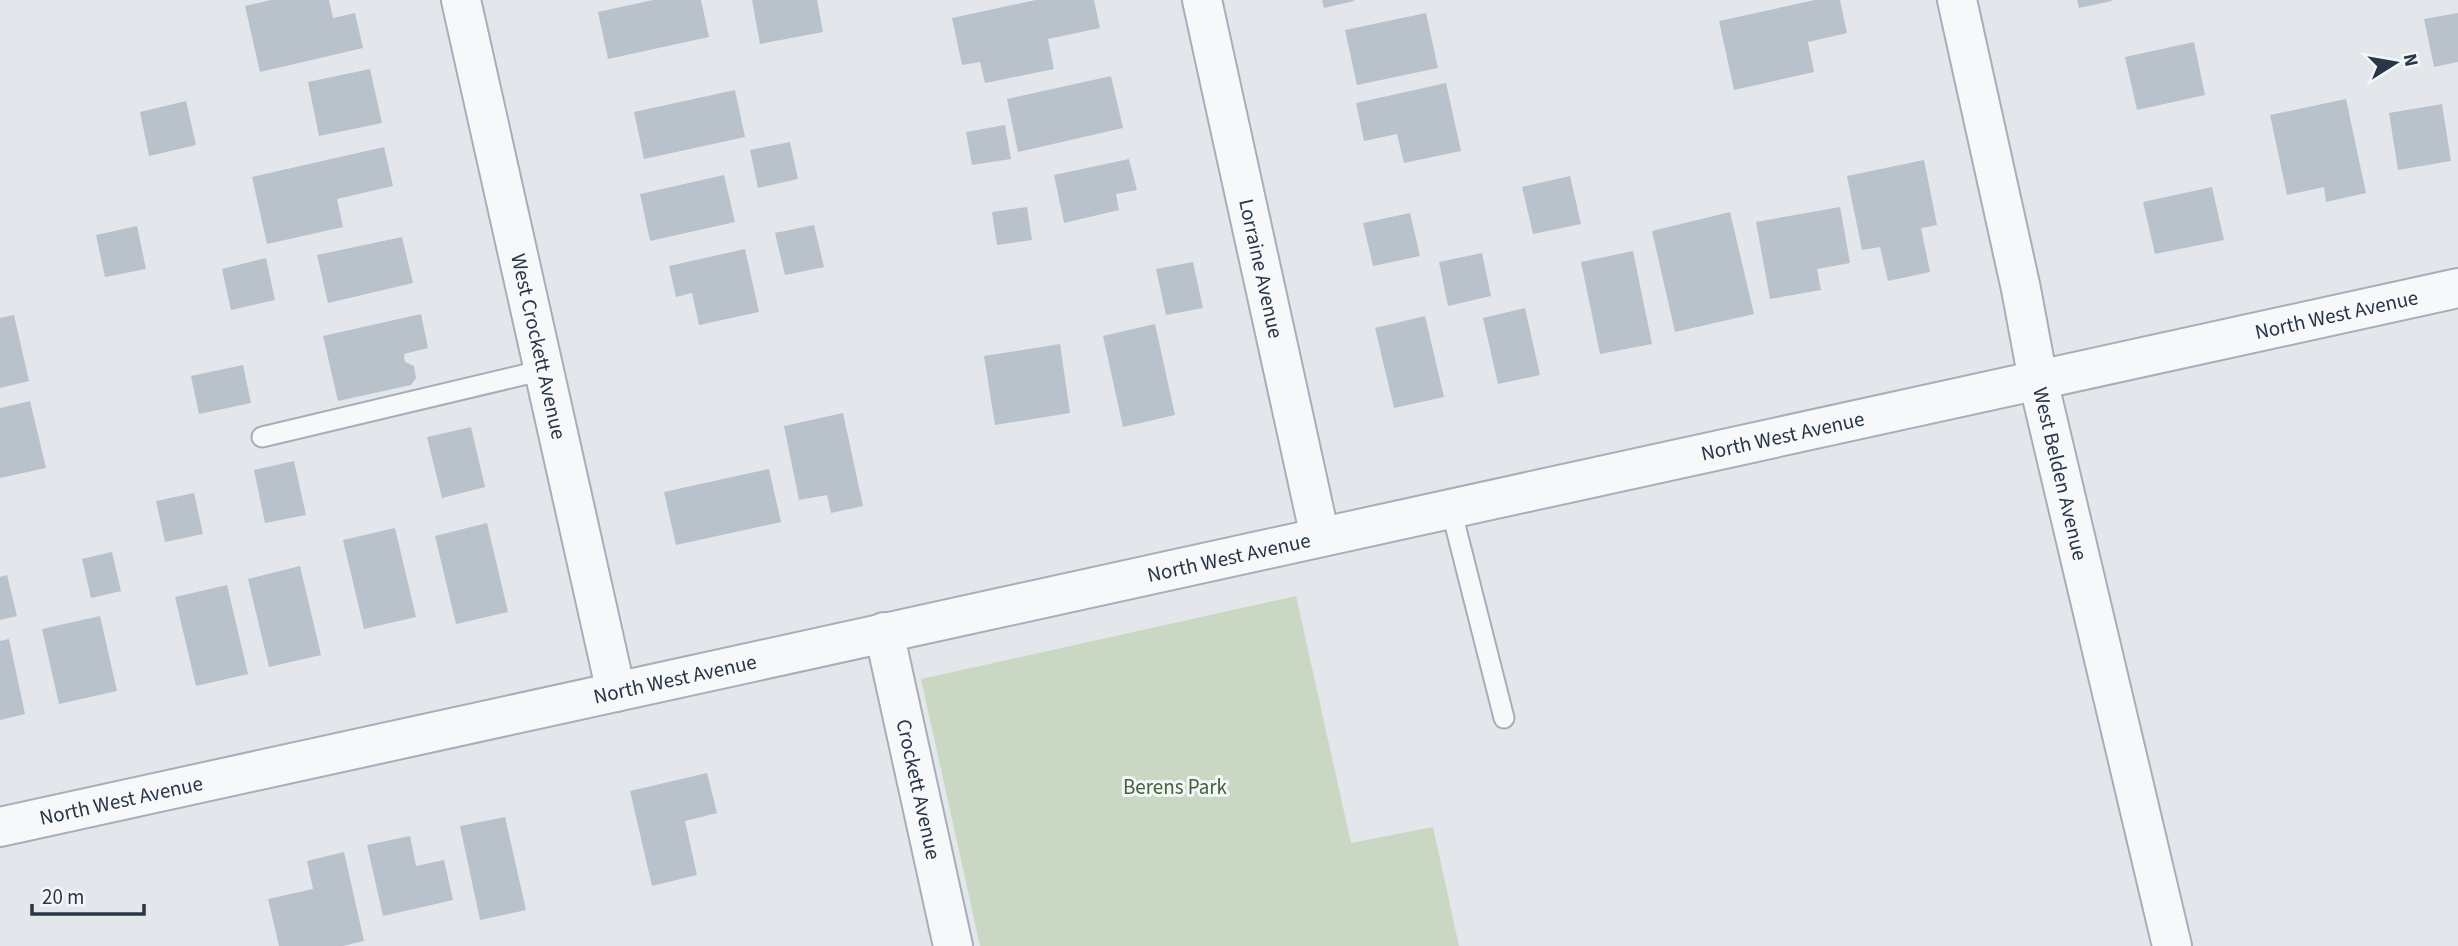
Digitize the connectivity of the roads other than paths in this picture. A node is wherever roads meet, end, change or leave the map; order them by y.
1 (461, 0) edge
2 (1202, 0) edge
3 (1957, 0) edge
4 (2458, 288) edge
5 (544, 370) junction
6 (2038, 380) junction
7 (262, 437) dead end
8 (1451, 509) junction
9 (1321, 537) junction
10 (884, 632) junction
11 (616, 692) junction
12 (1504, 718) dead end
13 (0, 828) edge
14 (953, 946) edge
15 (2172, 946) edge

1 - 5 street, West Crockett Avenue
2 - 9 street, Lorraine Avenue
3 - 6 street, West Belden Avenue
4 - 6 street, North West Avenue
5 - 7 lane
5 - 11 street, West Crockett Avenue
6 - 8 street, North West Avenue
6 - 15 street, West Belden Avenue
8 - 9 street, North West Avenue
8 - 12 lane
9 - 10 street, North West Avenue
10 - 11 street, North West Avenue
10 - 14 street, Crockett Avenue
11 - 13 street, North West Avenue

